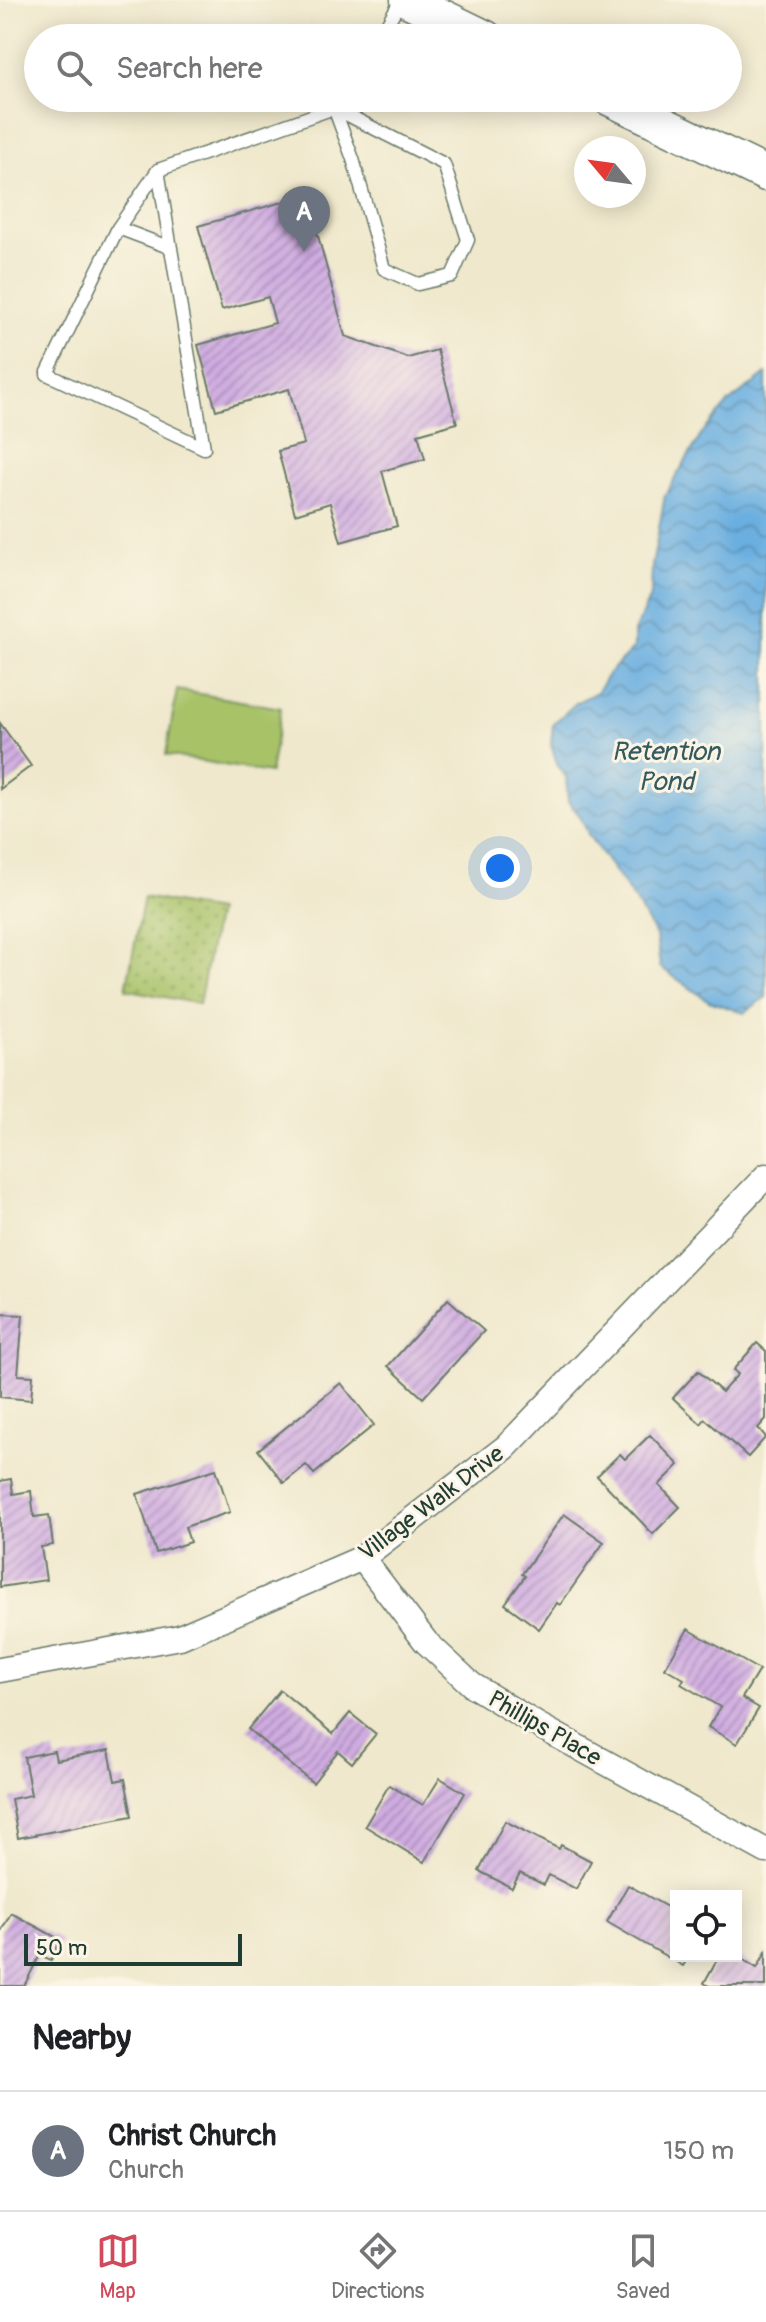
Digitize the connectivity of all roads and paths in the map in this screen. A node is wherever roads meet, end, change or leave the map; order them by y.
1 (401, 0) edge
2 (408, 0) edge
3 (387, 24) edge
4 (457, 24) edge
5 (314, 112) edge
6 (340, 112) edge
7 (354, 112) edge
8 (638, 112) edge
9 (158, 170) junction
10 (766, 174) edge
11 (118, 228) junction
12 (171, 248) junction
13 (766, 1176) edge
14 (362, 1558) junction
15 (0, 1670) edge
16 (766, 1851) edge

1 - 3 lane
2 - 4 main road
5 - 9 lane
6 - 7 lane
8 - 10 main road
9 - 11 lane
9 - 12 lane
11 - 12 lane
11 - 12 lane
13 - 14 street, Village Walk Drive
14 - 15 street, Village Walk Drive
14 - 16 street, Phillips Place

